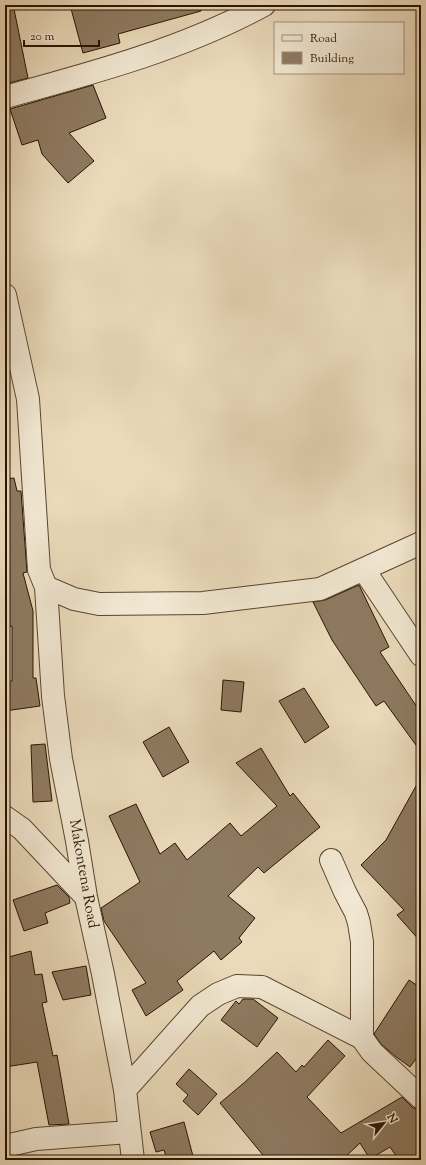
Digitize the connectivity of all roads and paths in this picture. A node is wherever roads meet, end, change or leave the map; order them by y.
1 (264, 5) edge
2 (5, 97) edge
3 (5, 295) edge
4 (421, 543) edge
5 (364, 570) junction
6 (46, 587) junction
7 (421, 655) edge
8 (5, 817) edge
9 (331, 860) dead end
10 (86, 897) junction
11 (362, 1038) junction
12 (125, 1090) junction
13 (421, 1098) edge
14 (129, 1132) junction
15 (5, 1146) edge
16 (133, 1160) edge

1 - 2 street
3 - 6 street, Makontena Road
4 - 5 street
5 - 6 street
5 - 7 street
6 - 10 street, Makontena Road
8 - 10 street
9 - 11 street
10 - 12 street, Makontena Road
11 - 12 street
11 - 13 street
12 - 14 street, Makontena Road
14 - 15 street
14 - 16 street, Makontena Road

